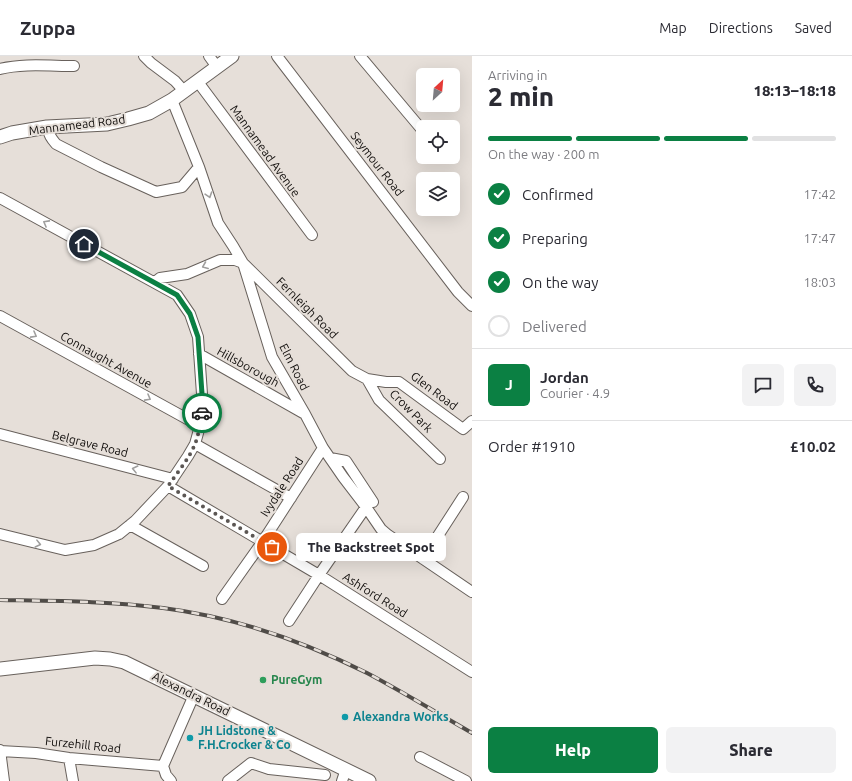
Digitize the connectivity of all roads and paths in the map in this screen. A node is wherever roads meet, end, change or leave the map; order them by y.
1 (144, 56) edge
2 (209, 56) edge
3 (232, 56) edge
4 (277, 56) edge
5 (360, 56) edge
6 (46, 61) edge
7 (74, 66) dead end
8 (217, 67) junction
9 (0, 69) edge
10 (198, 82) junction
11 (184, 91) junction
12 (172, 100) junction
13 (416, 123) edge
14 (47, 128) junction
15 (0, 137) edge
16 (199, 167) junction
17 (0, 198) edge
18 (312, 235) dead end
19 (243, 264) junction
20 (155, 282) junction
21 (472, 306) edge
22 (0, 316) edge
23 (199, 354) junction
24 (352, 371) joint
25 (366, 379) junction
26 (305, 414) junction
27 (472, 421) edge
28 (200, 426) junction
29 (0, 434) edge
30 (195, 444) junction
31 (323, 448) junction
32 (440, 459) dead end
33 (170, 483) junction
34 (463, 497) dead end
35 (291, 498) junction
36 (369, 504) junction
37 (130, 525) junction
38 (0, 534) edge
39 (262, 541) junction
40 (423, 559) junction
41 (204, 566) dead end
42 (319, 575) junction
43 (472, 592) edge
44 (222, 599) dead end
45 (289, 621) dead end
46 (0, 669) edge
47 (472, 672) edge
48 (194, 695) junction
49 (0, 751) edge
50 (420, 757) dead end
51 (69, 758) junction
52 (163, 766) junction
53 (472, 773) edge
54 (344, 776) edge
55 (4, 781) edge
56 (73, 781) edge
57 (171, 781) edge
58 (228, 781) edge
59 (369, 781) edge
60 (467, 781) edge

1 - 11 street
2 - 8 street
3 - 8 main road, Mannamead Road
4 - 21 street, Seymour Road
5 - 13 street
6 - 7 street
6 - 9 street
8 - 10 main road, Mannamead Road
10 - 11 main road, Mannamead Road
10 - 18 street, Mannamead Avenue
11 - 12 main road, Mannamead Road
12 - 14 main road, Mannamead Road
12 - 16 street, Elm Road
14 - 15 main road, Mannamead Road
14 - 16 street
16 -> 19 street, Elm Road
20 -> 17 street
19 -> 20 street
19 - 24 street, Fernleigh Road
19 - 26 street, Elm Road
20 - 23 street
22 -> 28 street, Connaught Avenue
23 - 26 street, Hillsborough
23 - 28 street
24 - 25 street, Glen Road
25 - 27 street, Glen Road
25 - 32 street, Crow Park
26 - 31 street, Elm Road
28 - 30 street
33 -> 29 street, Belgrave Road
30 - 33 street
30 - 35 street
31 - 35 street, Ivydale Road
31 - 36 street, Elm Road
33 - 37 street
33 - 39 street, Belgrave Road
34 - 40 street
35 - 39 street, Ivydale Road
36 - 40 street, Elm Road
36 - 42 street
38 -> 37 street
37 - 41 street
39 - 42 street, Ashford Road
39 - 44 street, Ivydale Road
40 - 43 street, Elm Road
42 - 45 street
42 - 47 street, Ashford Road
46 - 48 main road, Alexandra Road
48 - 52 street
48 - 54 main road, Alexandra Road
49 - 51 street, Furzehill Road
49 - 55 street
50 - 60 street
51 - 52 street, Furzehill Road
51 - 56 street
52 - 57 street
53 - 60 street
54 - 58 street
54 - 59 main road, Alexandra Road

